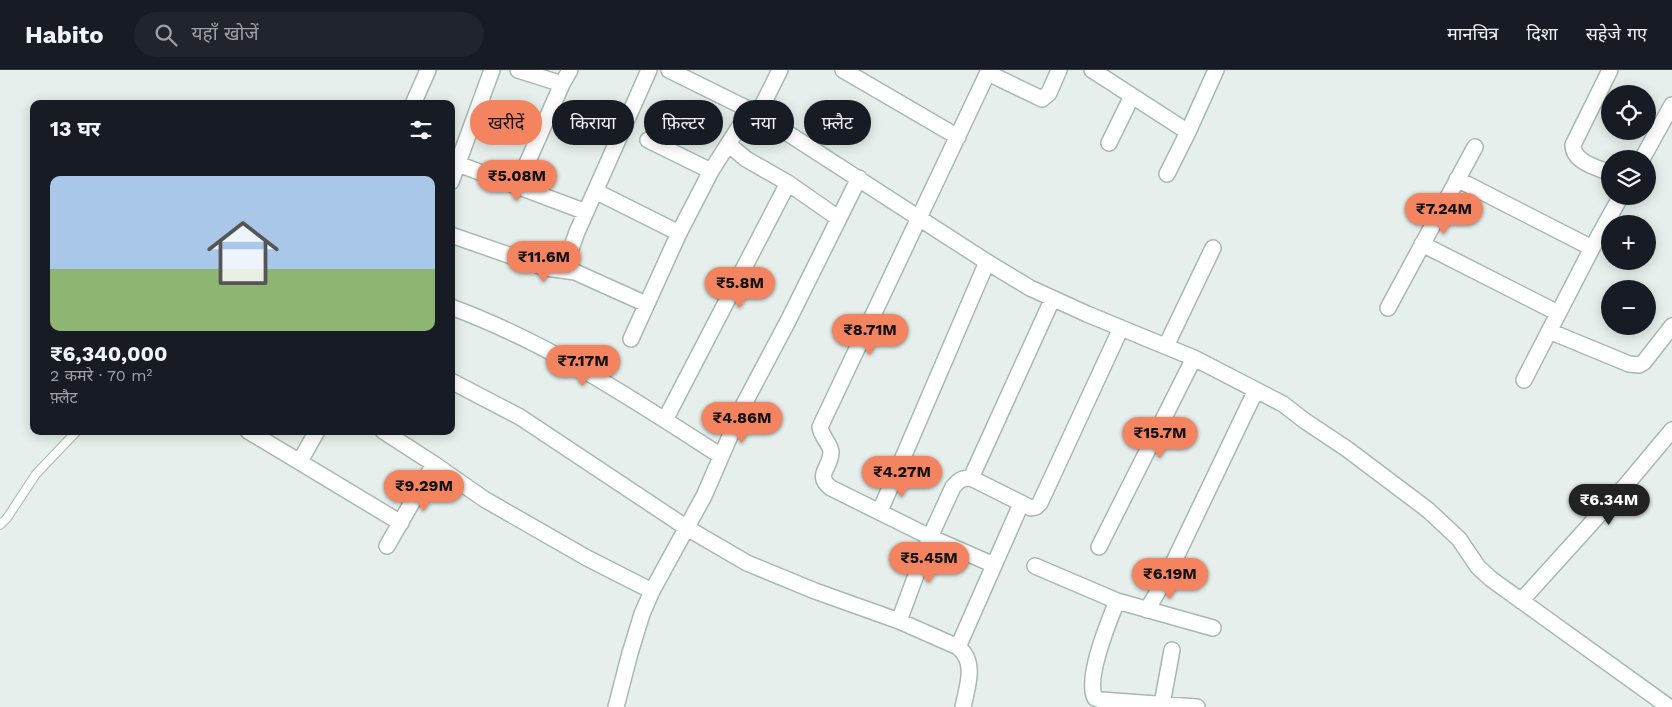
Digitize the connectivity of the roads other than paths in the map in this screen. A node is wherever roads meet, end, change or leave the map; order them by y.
1 (428, 70) edge
2 (492, 70) edge
3 (518, 70) edge
4 (570, 70) edge
5 (649, 70) edge
6 (669, 70) edge
7 (780, 70) edge
8 (843, 70) edge
9 (1059, 70) edge
10 (1092, 70) edge
11 (1216, 70) edge
12 (1610, 70) edge
13 (988, 72) edge
14 (693, 75) edge
15 (562, 84) junction
16 (1132, 96) junction
17 (415, 100) edge
18 (734, 100) edge
19 (761, 100) edge
20 (1672, 106) edge
21 (1188, 132) junction
22 (794, 137) edge
23 (958, 137) junction
24 (733, 138) edge
25 (1109, 143) dead end
26 (728, 144) junction
27 (658, 145) edge
28 (1475, 147) dead end
29 (1647, 150) edge
30 (458, 164) junction
31 (1601, 169) edge
32 (712, 171) junction
33 (455, 172) edge
34 (1167, 174) dead end
35 (859, 178) junction
36 (1457, 180) junction
37 (788, 183) junction
38 (517, 186) junction
39 (595, 191) junction
40 (1616, 205) edge
41 (586, 212) junction
42 (919, 217) junction
43 (838, 218) junction
44 (679, 233) junction
45 (455, 237) edge
46 (1422, 244) junction
47 (1214, 248) dead end
48 (1592, 248) junction
49 (987, 262) junction
50 (564, 269) junction
51 (1052, 300) junction
52 (646, 304) junction
53 (1388, 308) dead end
54 (455, 309) edge
55 (1558, 313) junction
56 (1672, 326) edge
57 (1121, 328) junction
58 (1548, 331) junction
59 (631, 339) dead end
60 (1166, 346) junction
61 (1194, 358) junction
62 (1524, 380) dead end
63 (455, 383) edge
64 (1256, 390) junction
65 (665, 420) junction
66 (1672, 430) edge
67 (73, 435) edge
68 (255, 435) edge
69 (315, 435) edge
70 (390, 435) edge
71 (721, 456) junction
72 (300, 461) junction
73 (434, 464) junction
74 (971, 478) junction
75 (1021, 504) junction
76 (880, 511) junction
77 (401, 523) junction
78 (0, 525) edge
79 (687, 528) junction
80 (930, 537) junction
81 (387, 546) dead end
82 (1099, 547) dead end
83 (994, 565) junction
84 (1035, 566) dead end
85 (652, 591) junction
86 (1521, 600) junction
87 (1118, 601) junction
88 (1146, 610) junction
89 (899, 621) junction
90 (1214, 628) dead end
91 (958, 647) junction
92 (1172, 650) dead end
93 (1162, 704) junction
94 (1187, 706) edge
95 (616, 707) edge
96 (963, 707) edge
97 (1669, 707) edge

1 - 17 street
2 - 30 street
3 - 15 street
4 - 15 street
5 - 39 street
6 - 14 street
7 - 19 street
8 - 23 street
9 - 13 street
10 - 16 street
11 - 21 street
12 - 31 street
13 - 23 street
14 - 18 street
15 - 38 street
16 - 21 street
16 - 25 street
20 - 29 street
21 - 34 street
22 - 35 street
23 - 42 street
24 - 26 street
26 - 32 street
26 - 37 street
27 - 32 street
28 - 36 street
30 - 33 street
30 - 38 street
32 - 44 street
35 - 42 street
35 - 43 street
36 - 46 street
36 - 48 street
37 - 43 street
37 - 65 street
38 - 41 street
39 - 41 street
39 - 44 street
40 - 48 street
41 - 50 street
42 - 49 street
42 - 76 street
43 - 71 street
44 - 52 street
45 - 50 street
46 - 53 street
46 - 55 street
47 - 60 street
48 - 55 street
49 - 51 street
49 - 76 street
50 - 52 street
51 - 57 street
51 - 74 street
52 - 59 street
54 - 65 street
55 - 58 street
56 - 58 street
57 - 60 street
57 - 75 street
58 - 62 street
60 - 61 street
61 - 64 street
61 - 82 street
63 - 79 street
64 - 86 street
64 - 88 street
65 - 71 street
66 - 86 street
67 - 78 lane
68 - 72 street
69 - 72 street
70 - 73 street
71 - 79 street
72 - 77 street
73 - 77 street
73 - 85 street
74 - 75 street
74 - 80 street
75 - 83 street
76 - 80 street
77 - 81 street
79 - 85 street
79 - 89 street
80 - 83 street
80 - 89 street
83 - 91 street
84 - 87 street
85 - 95 street
86 - 97 street
87 - 88 street
87 - 93 street
88 - 90 street
89 - 91 street
91 - 96 street
92 - 93 street
93 - 94 street

